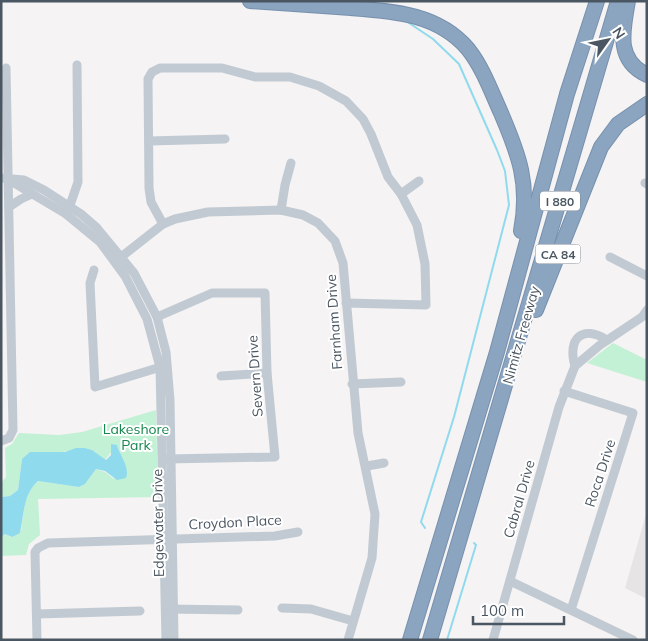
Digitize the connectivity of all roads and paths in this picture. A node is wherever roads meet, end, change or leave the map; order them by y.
1 (250, 1) edge
2 (587, 1) edge
3 (597, 1) edge
4 (618, 1) edge
5 (628, 1) edge
6 (77, 65) dead end
7 (6, 68) dead end
8 (647, 75) edge
9 (567, 94) junction
10 (647, 104) edge
11 (225, 139) dead end
12 (150, 141) junction
13 (291, 163) dead end
14 (5, 179) edge
15 (419, 182) dead end
16 (32, 194) junction
17 (401, 194) junction
18 (9, 207) junction
19 (68, 210) junction
20 (281, 210) junction
21 (162, 224) junction
22 (610, 257) dead end
23 (119, 258) junction
24 (94, 270) dead end
25 (647, 276) edge
26 (346, 304) junction
27 (645, 316) edge
28 (157, 317) junction
29 (607, 340) junction
30 (497, 352) junction
31 (164, 366) junction
32 (576, 366) junction
33 (268, 373) junction
34 (221, 376) dead end
35 (401, 382) dead end
36 (352, 384) junction
37 (564, 392) junction
38 (502, 400) junction
39 (1, 441) edge
40 (167, 459) junction
41 (384, 463) dead end
42 (366, 466) junction
43 (298, 532) dead end
44 (169, 539) junction
45 (510, 581) junction
46 (282, 608) dead end
47 (170, 609) junction
48 (238, 610) dead end
49 (571, 610) junction
50 (140, 611) dead end
51 (37, 614) junction
52 (353, 621) junction
53 (37, 640) edge
54 (166, 640) edge
55 (174, 640) edge
56 (348, 640) edge
57 (410, 640) edge
58 (430, 640) edge
59 (493, 640) edge
60 (633, 640) edge

1 - 30 highway
2 - 9 highway
3 - 9 highway, Nimitz Freeway / I 880
4 - 38 highway, Nimitz Freeway / I 880
5 - 8 highway
6 - 19 street
7 - 14 street
9 - 30 highway, Nimitz Freeway / I 880
10 - 38 highway, CA 84
11 - 12 street
12 - 17 street
12 - 21 street
13 - 20 street
14 - 16 street, Edgewater Drive
14 - 18 street
14 - 19 street, Edgewater Drive
15 - 17 street
16 - 18 street
16 - 19 street, Edgewater Drive
17 - 26 street
18 - 39 street
19 - 23 street, Edgewater Drive
20 - 21 street, Farnham Drive
20 - 26 street, Farnham Drive
21 - 23 street, Farnham Drive
22 - 25 street
23 - 28 street, Edgewater Drive
23 - 31 street, Edgewater Drive
24 - 31 street
26 - 36 street, Farnham Drive
27 - 29 street, Cabral Drive
28 - 31 street, Edgewater Drive
28 - 33 street, Severn Drive
29 - 32 street, Cabral Drive
29 - 32 street, Cabral Drive
30 - 57 highway, Nimitz Freeway / I 880
31 - 40 street, Edgewater Drive
32 - 37 street, Cabral Drive
33 - 34 street
33 - 40 street, Severn Drive
35 - 36 street
36 - 42 street, Farnham Drive
37 - 45 street, Cabral Drive
37 - 49 street, Roca Drive
38 - 58 highway, Nimitz Freeway / I 880
40 - 44 street, Edgewater Drive
41 - 42 street
42 - 52 street, Farnham Drive
43 - 44 street, Croydon Place
44 - 47 street, Edgewater Drive
44 - 51 street, Croydon Place
45 - 49 street
45 - 59 street, Cabral Drive
46 - 52 street
47 - 48 street
47 - 54 street, Edgewater Drive
47 - 55 street, Edgewater Drive
49 - 60 street
50 - 51 street
51 - 53 street
52 - 56 street, Farnham Drive

